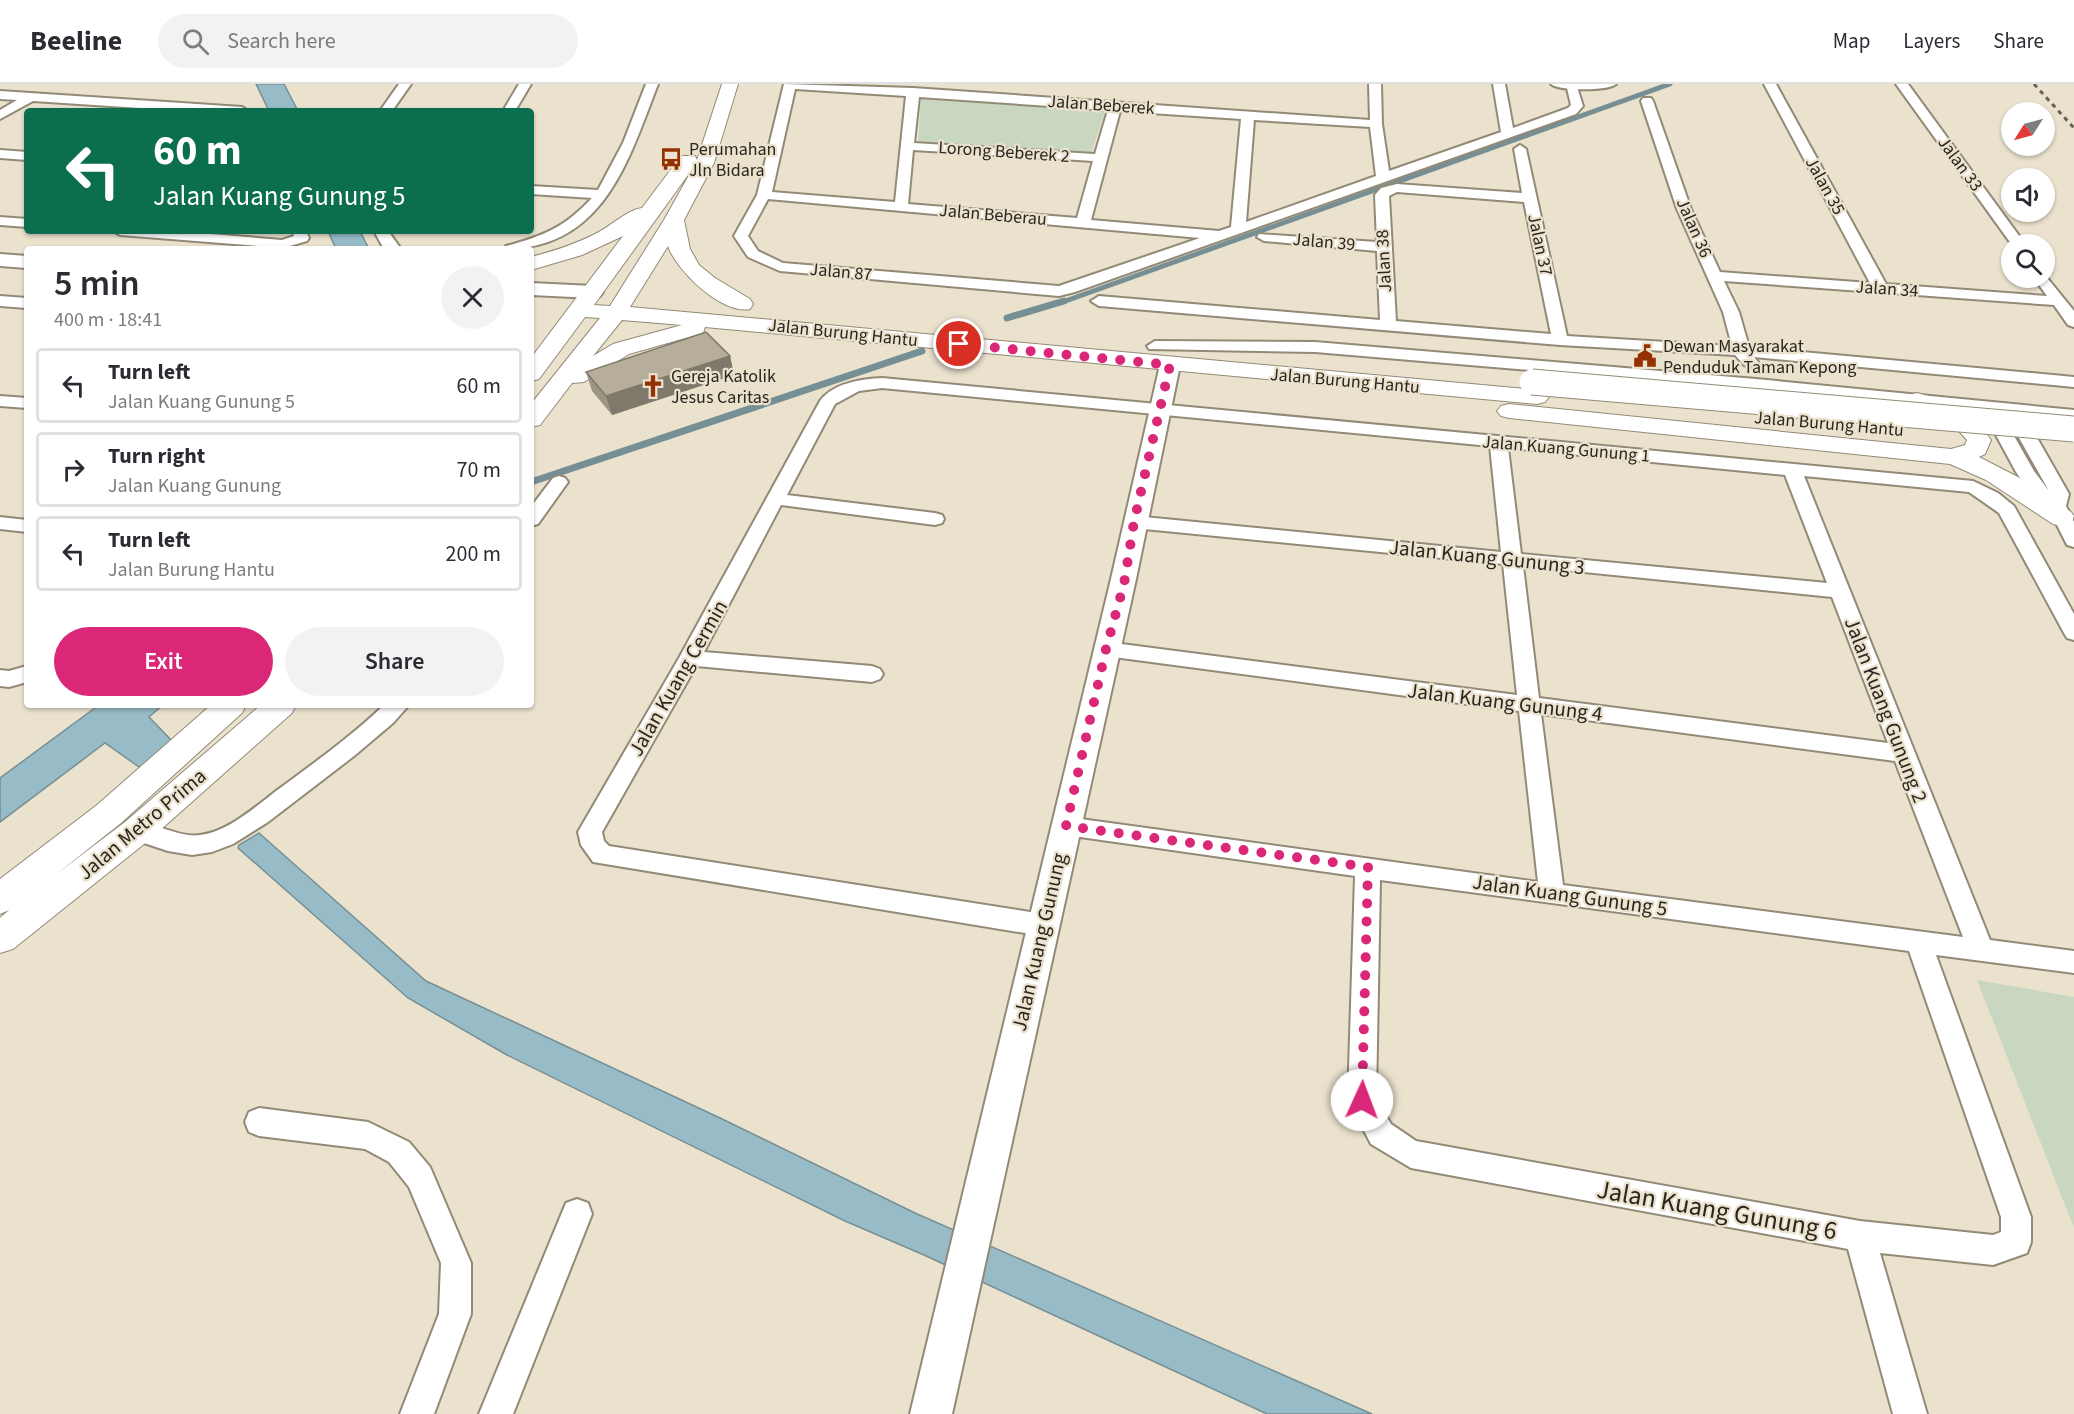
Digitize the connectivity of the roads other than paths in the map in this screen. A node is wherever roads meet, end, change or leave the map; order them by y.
1 (405, 84) edge
2 (525, 84) edge
3 (652, 84) edge
4 (730, 84) edge
5 (790, 84) edge
6 (1375, 84) edge
7 (1499, 84) edge
8 (1565, 84) edge
9 (1608, 84) edge
10 (1770, 84) edge
11 (1902, 84) edge
12 (914, 92) junction
13 (0, 95) edge
14 (31, 97) junction
15 (1647, 101) dead end
16 (1115, 106) junction
17 (206, 108) edge
18 (388, 108) edge
19 (511, 108) edge
20 (0, 115) edge
21 (1248, 115) junction
22 (1376, 124) junction
23 (697, 129) dead end
24 (1508, 133) junction
25 (908, 146) junction
26 (1520, 149) dead end
27 (0, 154) edge
28 (24, 156) edge
29 (1101, 158) junction
30 (1383, 179) junction
31 (534, 190) edge
32 (601, 194) junction
33 (764, 195) junction
34 (1530, 198) junction
35 (656, 202) junction
36 (902, 207) junction
37 (674, 220) junction
38 (0, 221) edge
39 (24, 223) edge
40 (1083, 223) junction
41 (1238, 230) junction
42 (158, 234) edge
43 (2011, 234) edge
44 (300, 235) edge
45 (1222, 236) junction
46 (1264, 237) dead end
47 (521, 246) edge
48 (1383, 247) junction
49 (0, 260) edge
50 (24, 262) edge
51 (534, 263) edge
52 (1716, 276) junction
53 (2049, 288) edge
54 (1881, 289) junction
55 (534, 290) edge
56 (586, 301) junction
57 (1099, 301) dead end
58 (2058, 301) junction
59 (2, 303) edge
60 (24, 303) edge
61 (622, 304) junction
62 (742, 304) junction
63 (534, 307) edge
64 (725, 322) junction
65 (2074, 322) edge
66 (1388, 326) junction
67 (1560, 340) junction
68 (1742, 353) junction
69 (1162, 355) junction
70 (534, 370) edge
71 (1240, 372) junction
72 (1713, 381) junction
73 (2074, 382) edge
74 (1782, 387) junction
75 (1535, 389) junction
76 (551, 396) junction
77 (1917, 400) junction
78 (0, 401) edge
79 (24, 403) edge
80 (1989, 407) junction
81 (2011, 409) junction
82 (1158, 410) junction
83 (2074, 415) edge
84 (534, 416) edge
85 (2074, 429) edge
86 (1498, 442) junction
87 (2074, 447) edge
88 (1951, 457) junction
89 (1792, 470) junction
90 (559, 482) dead end
91 (777, 499) junction
92 (2066, 501) edge
93 (534, 516) edge
94 (935, 519) dead end
95 (1134, 522) junction
96 (0, 523) edge
97 (24, 526) edge
98 (2074, 541) edge
99 (1510, 559) junction
100 (1839, 591) junction
101 (2074, 633) edge
102 (1106, 649) junction
103 (690, 658) junction
104 (872, 674) dead end
105 (1530, 705) junction
106 (228, 708) edge
107 (278, 708) edge
108 (395, 708) edge
109 (1904, 753) junction
110 (1066, 826) junction
111 (137, 831) junction
112 (1368, 867) junction
113 (1552, 894) junction
114 (0, 899) edge
115 (1043, 925) junction
116 (0, 938) edge
117 (1918, 941) junction
118 (1981, 949) junction
119 (2074, 962) edge
120 (259, 1122) dead end
121 (577, 1214) dead end
122 (1860, 1236) junction
123 (417, 1414) edge
124 (496, 1414) edge
125 (931, 1414) edge
126 (1911, 1414) edge

1 - 18 street
2 - 19 street
3 - 32 street
4 - 37 main road
5 - 12 street, Jalan Beberek
5 - 33 street
6 - 22 street
7 - 24 street
8 - 9 street
8 - 24 street
10 - 54 street, Jalan 35
11 - 43 street, Jalan 33
12 - 16 street, Jalan Beberek
12 - 25 street
13 - 14 street
14 - 17 street
14 - 20 street
15 - 52 street, Jalan 36
16 - 21 street, Jalan Beberek
16 - 29 street
21 - 22 street, Jalan Beberek
21 - 41 street
22 - 30 street
23 - 35 main road
24 - 30 street
25 - 29 street, Lorong Beberek 2
25 - 36 street
26 - 34 street, Jalan 37
27 - 28 street
29 - 40 street
30 - 41 street
31 - 32 street
32 - 47 street
33 - 36 street, Jalan Beberau
33 - 45 street, Jalan 87
34 - 48 street, Jalan 38
34 - 67 street, Jalan 37
35 - 51 main road
35 - 56 main road
36 - 40 street, Jalan Beberau
37 - 61 main road
37 - 62 main road
38 - 39 street
40 - 45 street, Jalan Beberau
41 - 45 street
42 - 44 street
46 - 48 street, Jalan 39
48 - 66 street, Jalan 38
49 - 50 street
52 - 54 street, Jalan 34
52 - 68 street, Jalan 36
53 - 58 street
54 - 58 street, Jalan 34
55 - 56 street
56 - 61 main road
56 - 63 street
56 - 70 main road
57 - 66 street
58 - 65 street
59 - 60 street
61 - 62 main road, Jalan Burung Hantu
61 - 64 main road, Jalan Burung Hantu
61 - 76 main road
62 - 69 main road, Jalan Burung Hantu
64 - 69 main road, Jalan Burung Hantu
64 - 76 main road
66 - 67 street
67 - 68 street
68 - 72 street
68 - 73 street
68 - 74 street
69 - 71 main road, Jalan Burung Hantu
69 - 72 street
69 - 75 main road, Jalan Burung Hantu
69 - 82 street, Jalan Kuang Gunung
71 - 75 main road, Jalan Burung Hantu
71 - 88 main road
72 - 74 street
74 - 77 street
75 - 85 main road, Jalan Burung Hantu, bridge
75 - 87 main road, Jalan Burung Hantu
76 - 84 main road
77 - 80 street
77 - 88 main road
78 - 79 street
80 - 81 street
80 - 92 street
81 - 83 street
81 - 92 street
82 - 86 street, Jalan Kuang Gunung 1
82 - 91 street, Jalan Kuang Cermin
82 - 95 street, Jalan Kuang Gunung
86 - 89 street, Jalan Kuang Gunung 1
86 - 99 street
88 - 92 main road
89 - 100 street, Jalan Kuang Gunung 2
89 - 101 street, Jalan Kuang Gunung 1
90 - 93 street
91 - 94 street
91 - 103 street, Jalan Kuang Cermin
92 - 98 street
95 - 99 street, Jalan Kuang Gunung 3
95 - 102 street, Jalan Kuang Gunung
96 - 97 street
99 - 100 street, Jalan Kuang Gunung 3
99 - 105 street
100 - 109 street, Jalan Kuang Gunung 2
102 - 105 street, Jalan Kuang Gunung 4
102 - 110 street, Jalan Kuang Gunung
103 - 104 street
103 - 115 street, Jalan Kuang Cermin
105 - 109 street, Jalan Kuang Gunung 4
105 - 113 street
106 - 114 main road, Jalan Metro Prima
107 - 111 main road, Jalan Metro Prima
108 - 111 street
109 - 118 street, Jalan Kuang Gunung 2
110 - 112 street, Jalan Kuang Gunung 5
110 - 115 street, Jalan Kuang Gunung
111 - 116 main road, Jalan Metro Prima
112 - 113 street, Jalan Kuang Gunung 5
112 - 122 street, Jalan Kuang Gunung 6
113 - 117 street, Jalan Kuang Gunung 5
115 - 125 street, Jalan Kuang Gunung
117 - 118 street, Jalan Kuang Gunung 5
117 - 122 street, Jalan Kuang Gunung 6
118 - 119 street, Jalan Kuang Gunung 5
120 - 123 street
121 - 124 street
122 - 126 street

